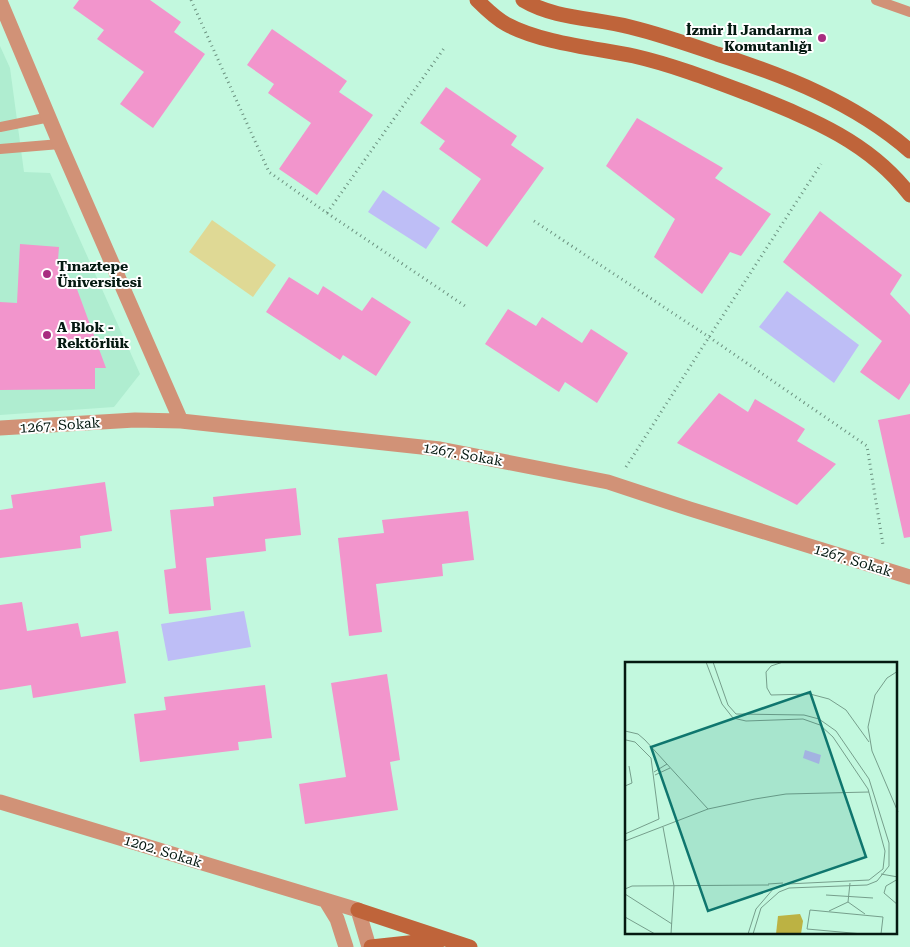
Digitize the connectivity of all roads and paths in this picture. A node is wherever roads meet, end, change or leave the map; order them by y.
1 (191, 0) edge
2 (477, 0) edge
3 (523, 0) edge
4 (876, 0) edge
5 (0, 1) edge
6 (910, 12) edge
7 (445, 46) dead end
8 (50, 118) junction
9 (0, 127) edge
10 (60, 144) junction
11 (0, 149) edge
12 (910, 151) edge
13 (822, 164) dead end
14 (910, 194) edge
15 (327, 213) junction
16 (534, 221) dead end
17 (468, 308) dead end
18 (709, 337) junction
19 (181, 421) junction
20 (0, 428) edge
21 (626, 467) dead end
22 (883, 545) dead end
23 (910, 578) edge
24 (0, 802) edge
25 (326, 901) junction
26 (358, 910) junction
27 (346, 947) edge
28 (370, 947) edge
29 (468, 947) edge

1 - 15 path
2 - 14 main road
3 - 12 main road
4 - 6 lane
5 - 8 street
7 - 15 path
8 - 9 lane
8 - 10 street
10 - 11 lane
10 - 19 street
13 - 18 path
15 - 17 path
16 - 18 path
18 - 21 path
18 - 22 path
19 - 20 street, 1267. Sokak
19 - 23 street, 1267. Sokak
24 - 25 street, 1202. Sokak
25 - 26 street, 1202. Sokak
25 - 27 street
26 - 28 street
26 - 29 main road
28 - 29 main road

